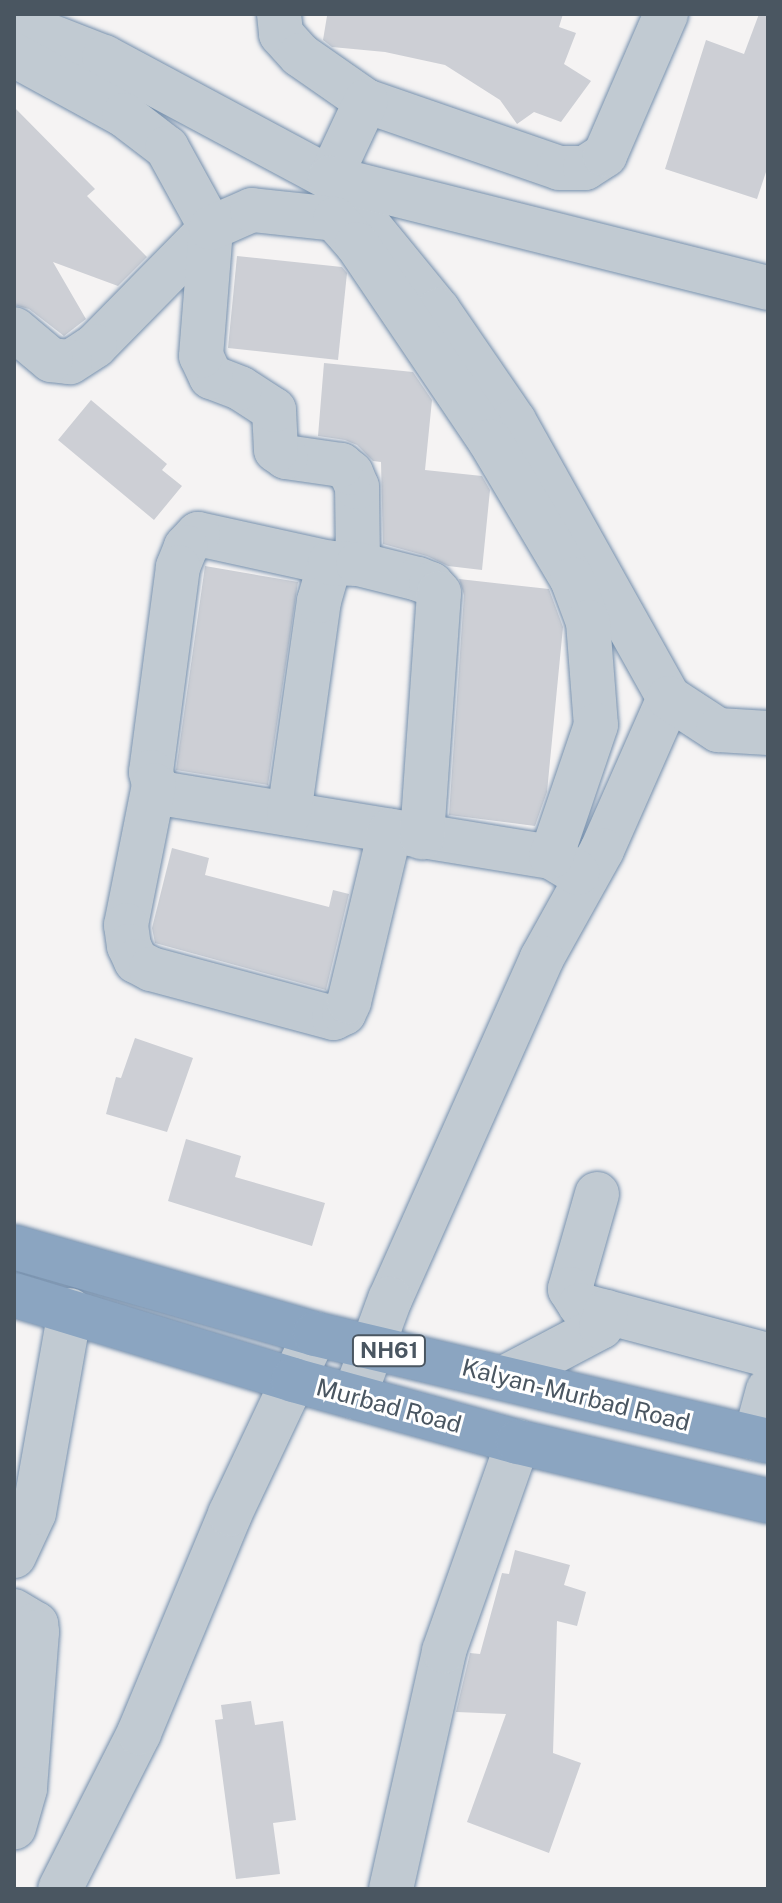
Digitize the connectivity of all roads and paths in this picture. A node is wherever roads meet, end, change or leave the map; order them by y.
1 (279, 14) edge
2 (666, 14) edge
3 (18, 53) edge
4 (366, 101) junction
5 (330, 178) junction
6 (211, 228) junction
7 (768, 288) edge
8 (14, 329) edge
9 (344, 564) junction
10 (669, 698) junction
11 (768, 733) edge
12 (154, 785) junction
13 (289, 814) junction
14 (406, 834) junction
15 (569, 868) junction
16 (597, 1194) dead end
17 (14, 1247) edge
18 (14, 1295) edge
19 (70, 1310) junction
20 (606, 1312) junction
21 (315, 1334) junction
22 (373, 1347) junction
23 (768, 1355) edge
24 (506, 1377) junction
25 (293, 1380) junction
26 (768, 1390) edge
27 (354, 1397) junction
28 (762, 1440) edge
29 (518, 1442) junction
30 (768, 1501) edge
31 (14, 1556) edge
32 (14, 1611) edge
33 (14, 1827) edge
34 (60, 1889) edge
35 (391, 1889) edge

1 - 4 street
2 - 4 street
3 - 5 street
3 - 6 street
4 - 5 street
5 - 7 street
5 - 10 street
6 - 8 street
6 - 9 street
6 - 15 street
9 - 12 street
9 - 13 street
9 - 14 street
10 - 11 street
10 - 15 street
12 - 13 street
12 - 14 street
13 - 14 street
14 - 15 street
15 - 22 street
16 - 20 street
17 - 21 highway, Kalyan-Murbad Road / NH61
18 - 19 highway, Murbad Road / NH61
19 - 25 highway, Murbad Road / NH61
19 - 31 street
20 - 23 street
20 - 24 street
21 - 22 highway, Kalyan-Murbad Road / NH61
21 - 25 street
22 - 24 highway, Kalyan-Murbad Road / NH61
22 - 27 street
24 - 28 highway, Kalyan-Murbad Road / NH61
25 - 27 highway, Murbad Road / NH61
25 - 34 street
26 - 28 street
27 - 29 highway, Murbad Road / NH61
29 - 30 highway, Murbad Road / NH61
29 - 35 street
32 - 33 street

